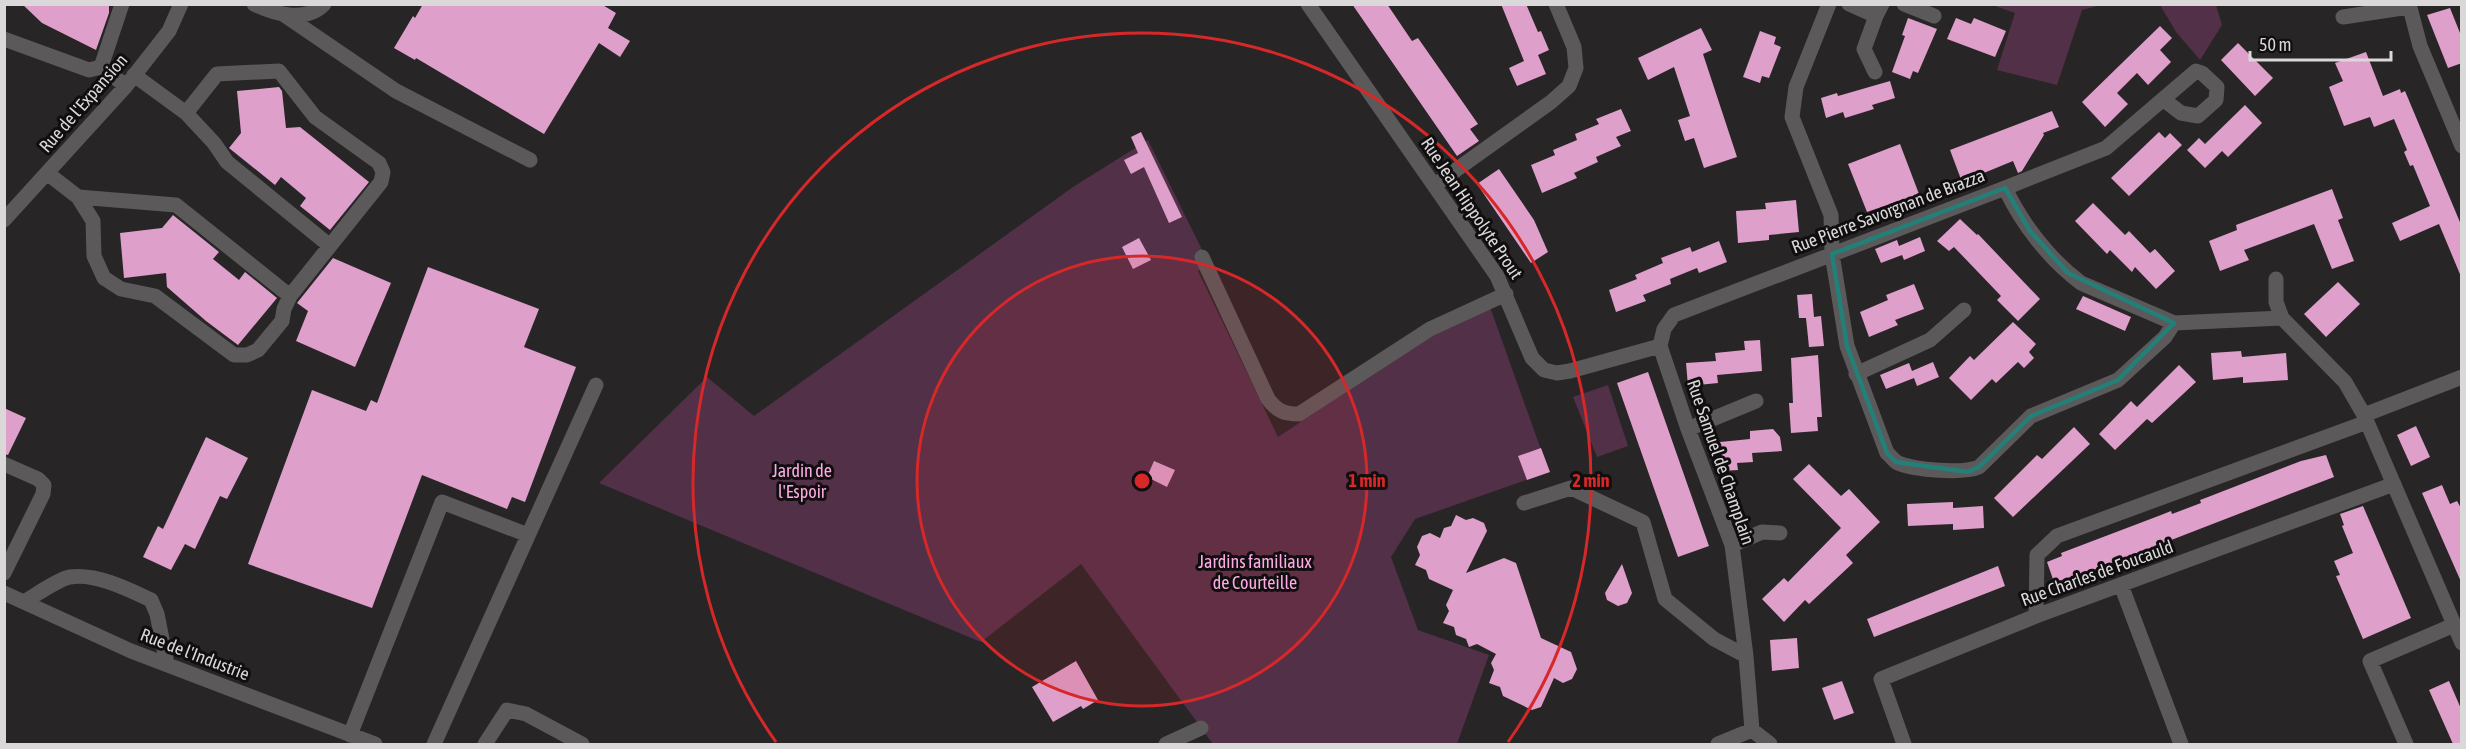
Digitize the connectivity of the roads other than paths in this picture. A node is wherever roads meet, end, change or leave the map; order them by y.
1 (122, 4) edge
2 (181, 4) edge
3 (254, 4) edge
4 (324, 4) edge
5 (1308, 4) edge
6 (1556, 4) edge
7 (1829, 4) edge
8 (1904, 4) edge
9 (1857, 6) edge
10 (2409, 6) edge
11 (1879, 10) edge
12 (283, 14) junction
13 (1935, 16) dead end
14 (2343, 17) dead end
15 (4, 39) edge
16 (100, 67) junction
17 (1875, 72) dead end
18 (130, 81) junction
19 (2164, 100) dead end
20 (186, 113) junction
21 (2462, 146) edge
22 (530, 160) dead end
23 (47, 172) junction
24 (1435, 185) junction
25 (2005, 188) junction
26 (78, 197) junction
27 (4, 220) edge
28 (330, 246) junction
29 (1832, 254) junction
30 (1202, 257) dead end
31 (2276, 279) dead end
32 (1506, 294) junction
33 (290, 296) junction
34 (1964, 310) dead end
35 (2282, 318) junction
36 (2174, 323) junction
37 (1660, 346) junction
38 (1856, 374) junction
39 (2462, 377) edge
40 (596, 385) dead end
41 (1756, 401) dead end
42 (2366, 418) junction
43 (1688, 429) junction
44 (4, 464) edge
45 (2394, 484) junction
46 (1524, 503) dead end
47 (1780, 533) dead end
48 (528, 535) junction
49 (1732, 545) junction
50 (4, 573) edge
51 (2121, 585) junction
52 (4, 593) edge
53 (24, 602) junction
54 (2036, 616) junction
55 (2454, 625) junction
56 (2462, 643) edge
57 (1746, 656) junction
58 (167, 664) junction
59 (1201, 728) dead end
60 (1752, 730) junction
61 (350, 735) junction
62 (375, 744) edge
63 (434, 744) edge
64 (485, 744) edge
65 (582, 744) edge
66 (1166, 744) edge
67 (1718, 744) edge
68 (1770, 744) edge
69 (1904, 744) edge
70 (2181, 744) edge
71 (2406, 744) edge

1 - 16 street
2 - 18 street, Rue de l'Expansion
3 - 12 street
4 - 12 street
5 - 24 street, Rue Jean Hippolyte Prout
6 - 24 street
7 - 29 street
8 - 13 street
9 - 11 street
10 - 14 street
10 - 21 street
11 - 17 street
12 - 22 street
15 - 16 street
16 - 18 street
18 - 20 street
18 - 23 street, Rue de l'Expansion
19 - 25 street
20 - 28 street
20 - 28 street
23 - 26 street
23 - 27 street, Rue de l'Expansion
24 - 32 street, Rue Jean Hippolyte Prout
25 - 29 street, Rue Pierre Savorgnan de Brazza
25 - 36 street, Rue Pierre Savorgnan de Brazza
26 - 33 street
26 - 33 street
28 - 33 street
29 - 37 street, Rue Pierre Savorgnan de Brazza
29 - 38 street
30 - 32 street
31 - 35 street
32 - 37 street, Rue Jean Hippolyte Prout
34 - 38 street
35 - 36 street, Rue Pierre Savorgnan de Brazza
35 - 42 street
36 - 38 street
37 - 43 street, Rue Samuel de Champlain
39 - 42 street
40 - 48 street
41 - 43 street
42 - 45 street
42 - 54 street
43 - 49 street, Rue Samuel de Champlain
44 - 50 street
45 - 51 street, Rue Charles de Foucauld
45 - 55 street
46 - 57 street
47 - 49 street
48 - 61 street
48 - 63 street
49 - 57 street, Rue Samuel de Champlain
51 - 54 street, Rue Charles de Foucauld
51 - 70 street
52 - 53 street, Rue de l'Industrie
53 - 58 street, Rue de l'Industrie
53 - 58 street
54 - 69 street, Rue Charles de Foucauld
55 - 56 street
55 - 71 street
57 - 60 street, Rue Samuel de Champlain
58 - 61 street, Rue de l'Industrie
59 - 66 street
60 - 67 street
60 - 68 street
61 - 62 street, Rue de l'Industrie
64 - 65 street

